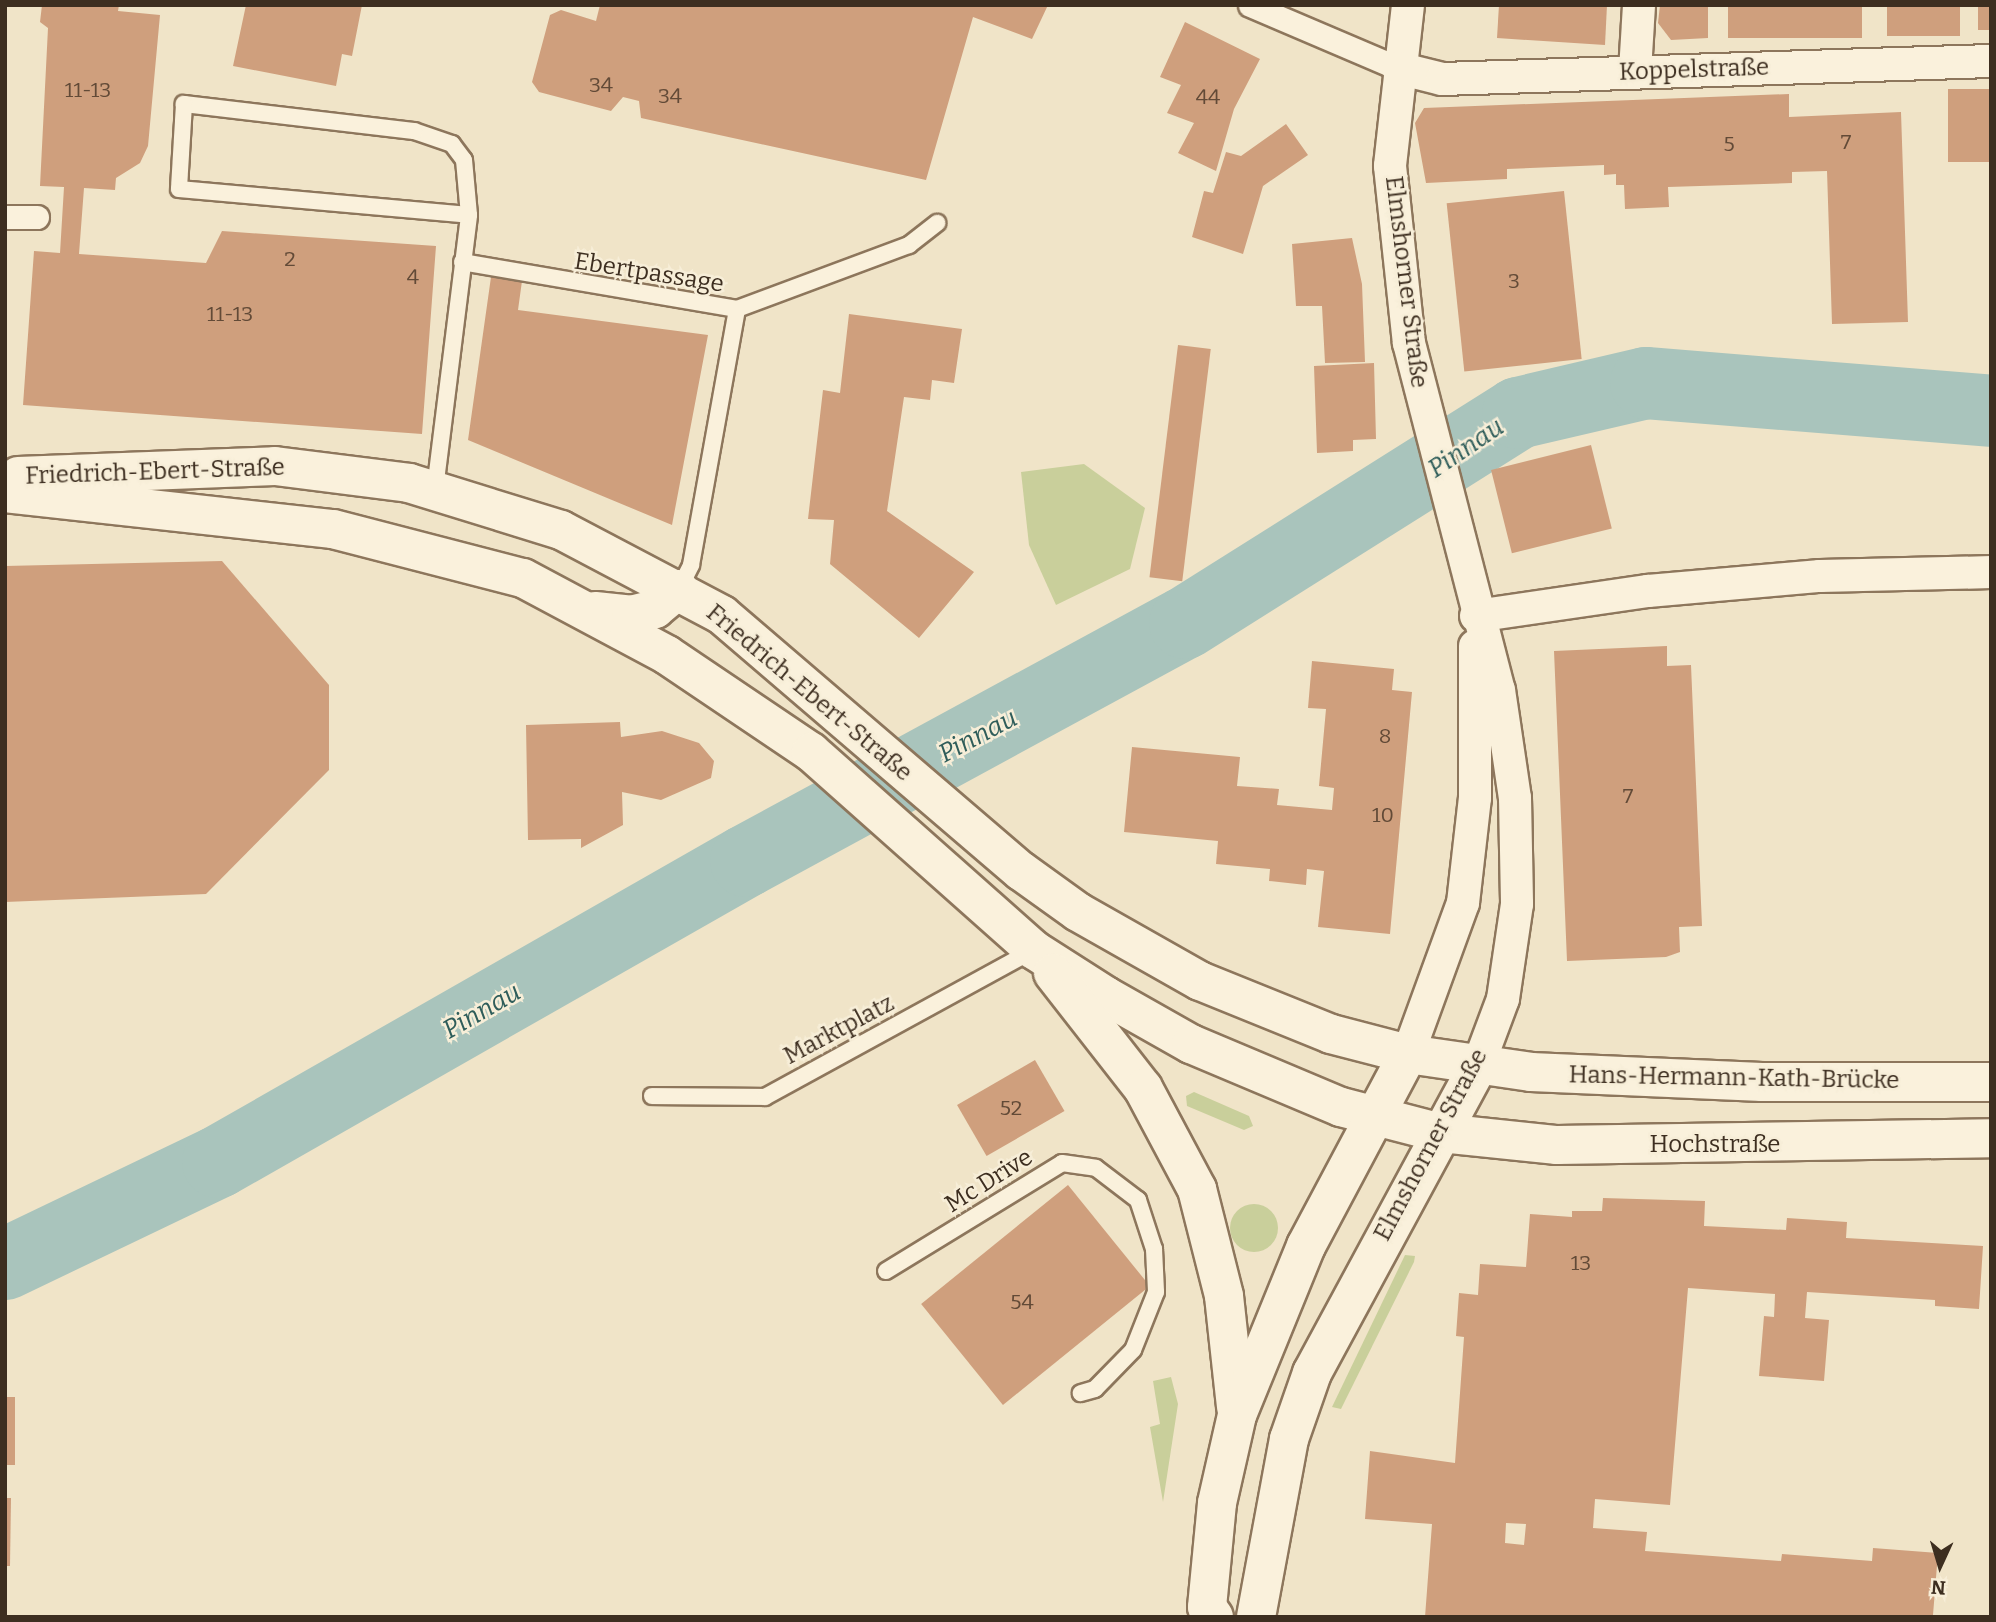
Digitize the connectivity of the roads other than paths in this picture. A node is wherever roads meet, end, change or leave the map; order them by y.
1 (1250, 5) edge
2 (1408, 5) edge
3 (1639, 5) edge
4 (1991, 61) edge
5 (1398, 68) junction
6 (1634, 71) junction
7 (469, 215) junction
8 (5, 217) edge
9 (37, 217) dead end
10 (937, 223) dead end
11 (462, 262) junction
12 (737, 309) junction
13 (275, 466) junction
14 (5, 477) edge
15 (435, 489) junction
16 (5, 493) edge
17 (217, 516) junction
18 (1991, 572) edge
19 (679, 589) junction
20 (592, 611) junction
21 (1476, 616) junction
22 (1034, 950) junction
23 (1408, 1054) junction
24 (1478, 1066) junction
25 (1991, 1082) edge
26 (652, 1096) dead end
27 (1377, 1118) junction
28 (1441, 1133) junction
29 (1991, 1138) edge
30 (886, 1271) dead end
31 (1081, 1393) dead end
32 (1237, 1415) junction
33 (1214, 1617) edge
34 (1256, 1617) edge

1 - 5 street
2 - 5 street, Elmshorner Straße
3 - 6 street
4 - 6 street, Koppelstraße
5 - 6 street, Koppelstraße
5 - 21 street, Elmshorner Straße
7 - 7 lane
7 - 11 lane
8 - 9 street
10 - 12 lane, Ebertpassage
11 - 12 lane, Ebertpassage
11 - 15 lane
12 - 19 lane
13 - 14 main road, Friedrich-Ebert-Straße
13 - 15 main road, Friedrich-Ebert-Straße
13 - 17 main road
15 - 19 main road, Friedrich-Ebert-Straße
16 - 17 main road, Friedrich-Ebert-Straße
17 - 20 main road, Friedrich-Ebert-Straße
18 - 21 street
19 - 20 main road
19 - 23 main road, Friedrich-Ebert-Straße
20 - 22 main road, Friedrich-Ebert-Straße
21 - 23 street, Elmshorner Straße
21 - 24 street, Elmshorner Straße
22 - 26 lane, Marktplatz
22 - 27 main road, Friedrich-Ebert-Straße
22 - 32 main road, Elmshorner Straße
23 - 24 main road, Friedrich-Ebert-Straße
23 - 27 main road, Elmshorner Straße
24 - 25 main road, Hans-Hermann-Kath-Brücke
24 - 28 main road, Elmshorner Straße
27 - 28 main road, Friedrich-Ebert-Straße
27 - 32 main road, Elmshorner Straße
28 - 29 main road, Hochstraße
28 - 34 main road, Elmshorner Straße
30 - 31 lane, Mc Drive
32 - 33 main road, Elmshorner Straße

